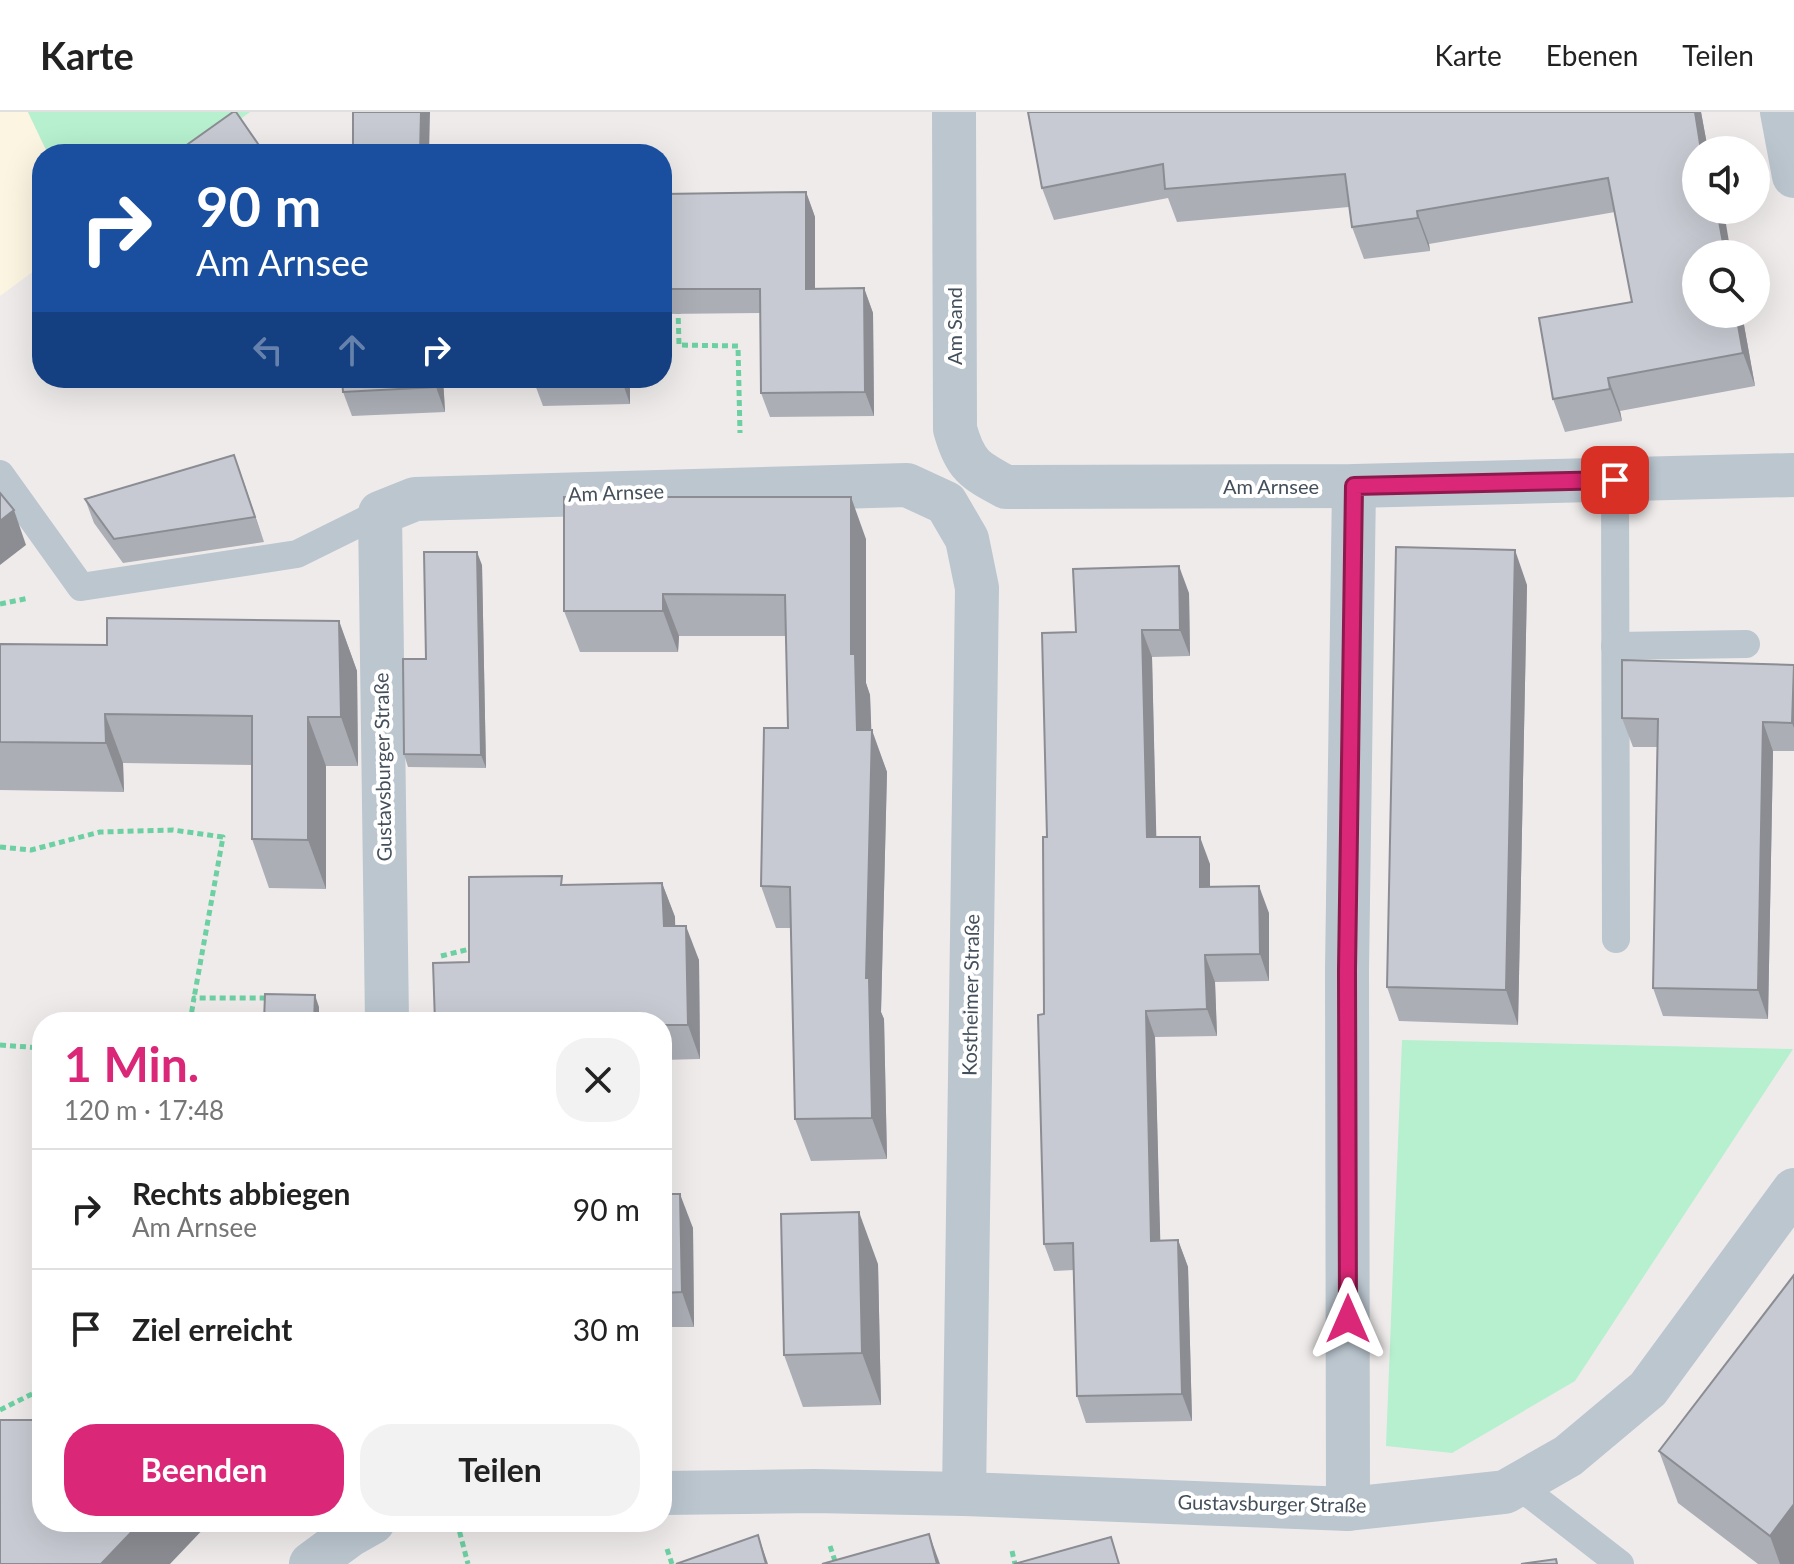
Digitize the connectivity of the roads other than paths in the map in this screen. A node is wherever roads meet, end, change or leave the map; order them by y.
1 (954, 112) edge
2 (1782, 112) edge
3 (1794, 176) edge
4 (0, 474) edge
5 (1794, 475) edge
6 (1615, 480) junction
7 (1354, 486) junction
8 (1035, 487) joint
9 (946, 503) joint
10 (380, 513) junction
11 (1746, 644) dead end
12 (1615, 646) junction
13 (1616, 939) dead end
14 (387, 1012) edge
15 (1794, 1190) edge
16 (1518, 1485) junction
17 (672, 1493) edge
18 (964, 1494) junction
19 (1348, 1509) junction
20 (355, 1532) edge
21 (311, 1564) edge
22 (1620, 1564) edge

1 - 8 street, Am Sand
2 - 3 street
4 - 10 lane
5 - 6 street, Am Arnsee
6 - 7 street, Am Arnsee
6 - 12 lane
7 - 8 street, Am Arnsee
7 - 19 street
9 - 10 street, Am Arnsee
9 - 18 street, Kostheimer Straße
10 - 14 street, Gustavsburger Straße
11 - 12 lane
12 - 13 lane
15 - 16 street, Gustavsburger Straße
16 - 19 street, Gustavsburger Straße
16 - 22 lane
17 - 18 street, Gustavsburger Straße
18 - 19 street, Gustavsburger Straße
20 - 21 street

